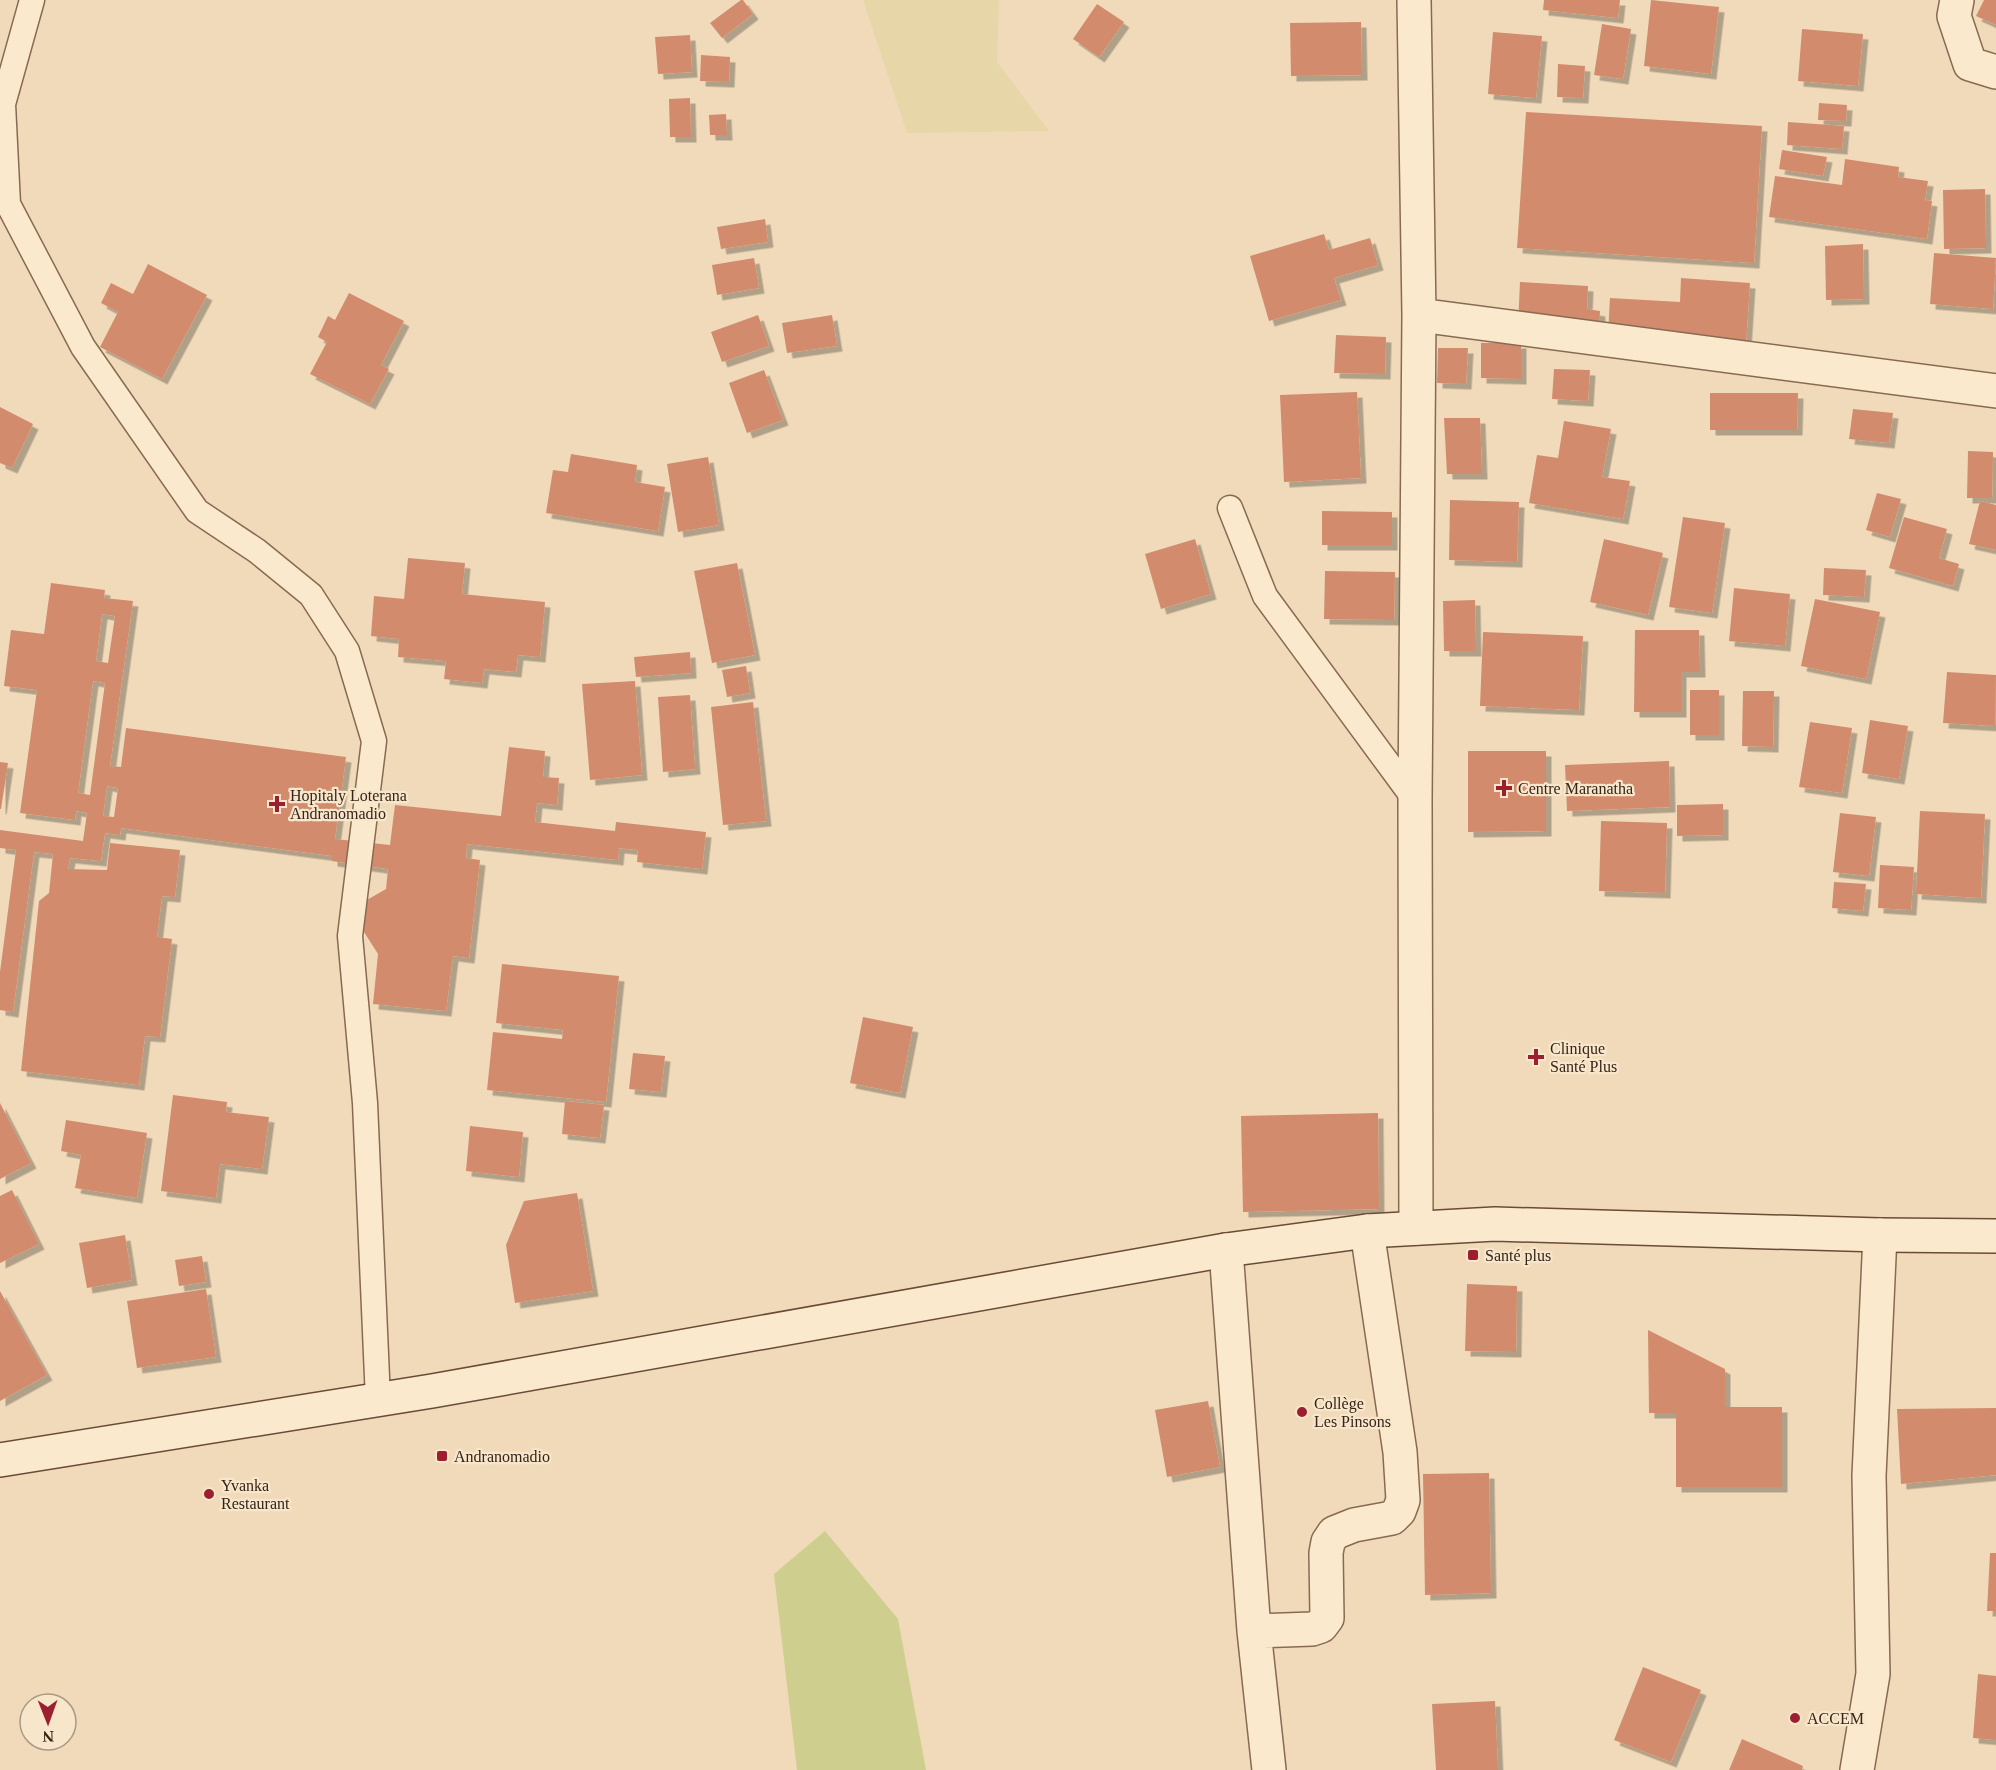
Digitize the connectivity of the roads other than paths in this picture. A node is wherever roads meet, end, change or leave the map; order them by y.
1 (32, 0) edge
2 (1414, 0) edge
3 (1957, 0) edge
4 (1996, 72) edge
5 (1419, 315) junction
6 (1996, 391) edge
7 (1230, 508) dead end
8 (1415, 800) junction
9 (1416, 1228) junction
10 (1367, 1232) junction
11 (1880, 1235) junction
12 (1996, 1236) edge
13 (1226, 1250) junction
14 (378, 1400) junction
15 (0, 1460) edge
16 (1254, 1631) junction
17 (1269, 1770) edge
18 (1857, 1770) edge

1 - 14 lane
2 - 5 street
3 - 4 street
5 - 6 street
5 - 8 street
7 - 8 lane
8 - 9 street
9 - 10 street
9 - 11 street
10 - 13 street
10 - 16 street
11 - 12 street
11 - 18 street
13 - 14 street
13 - 16 street
14 - 15 street
16 - 17 street

